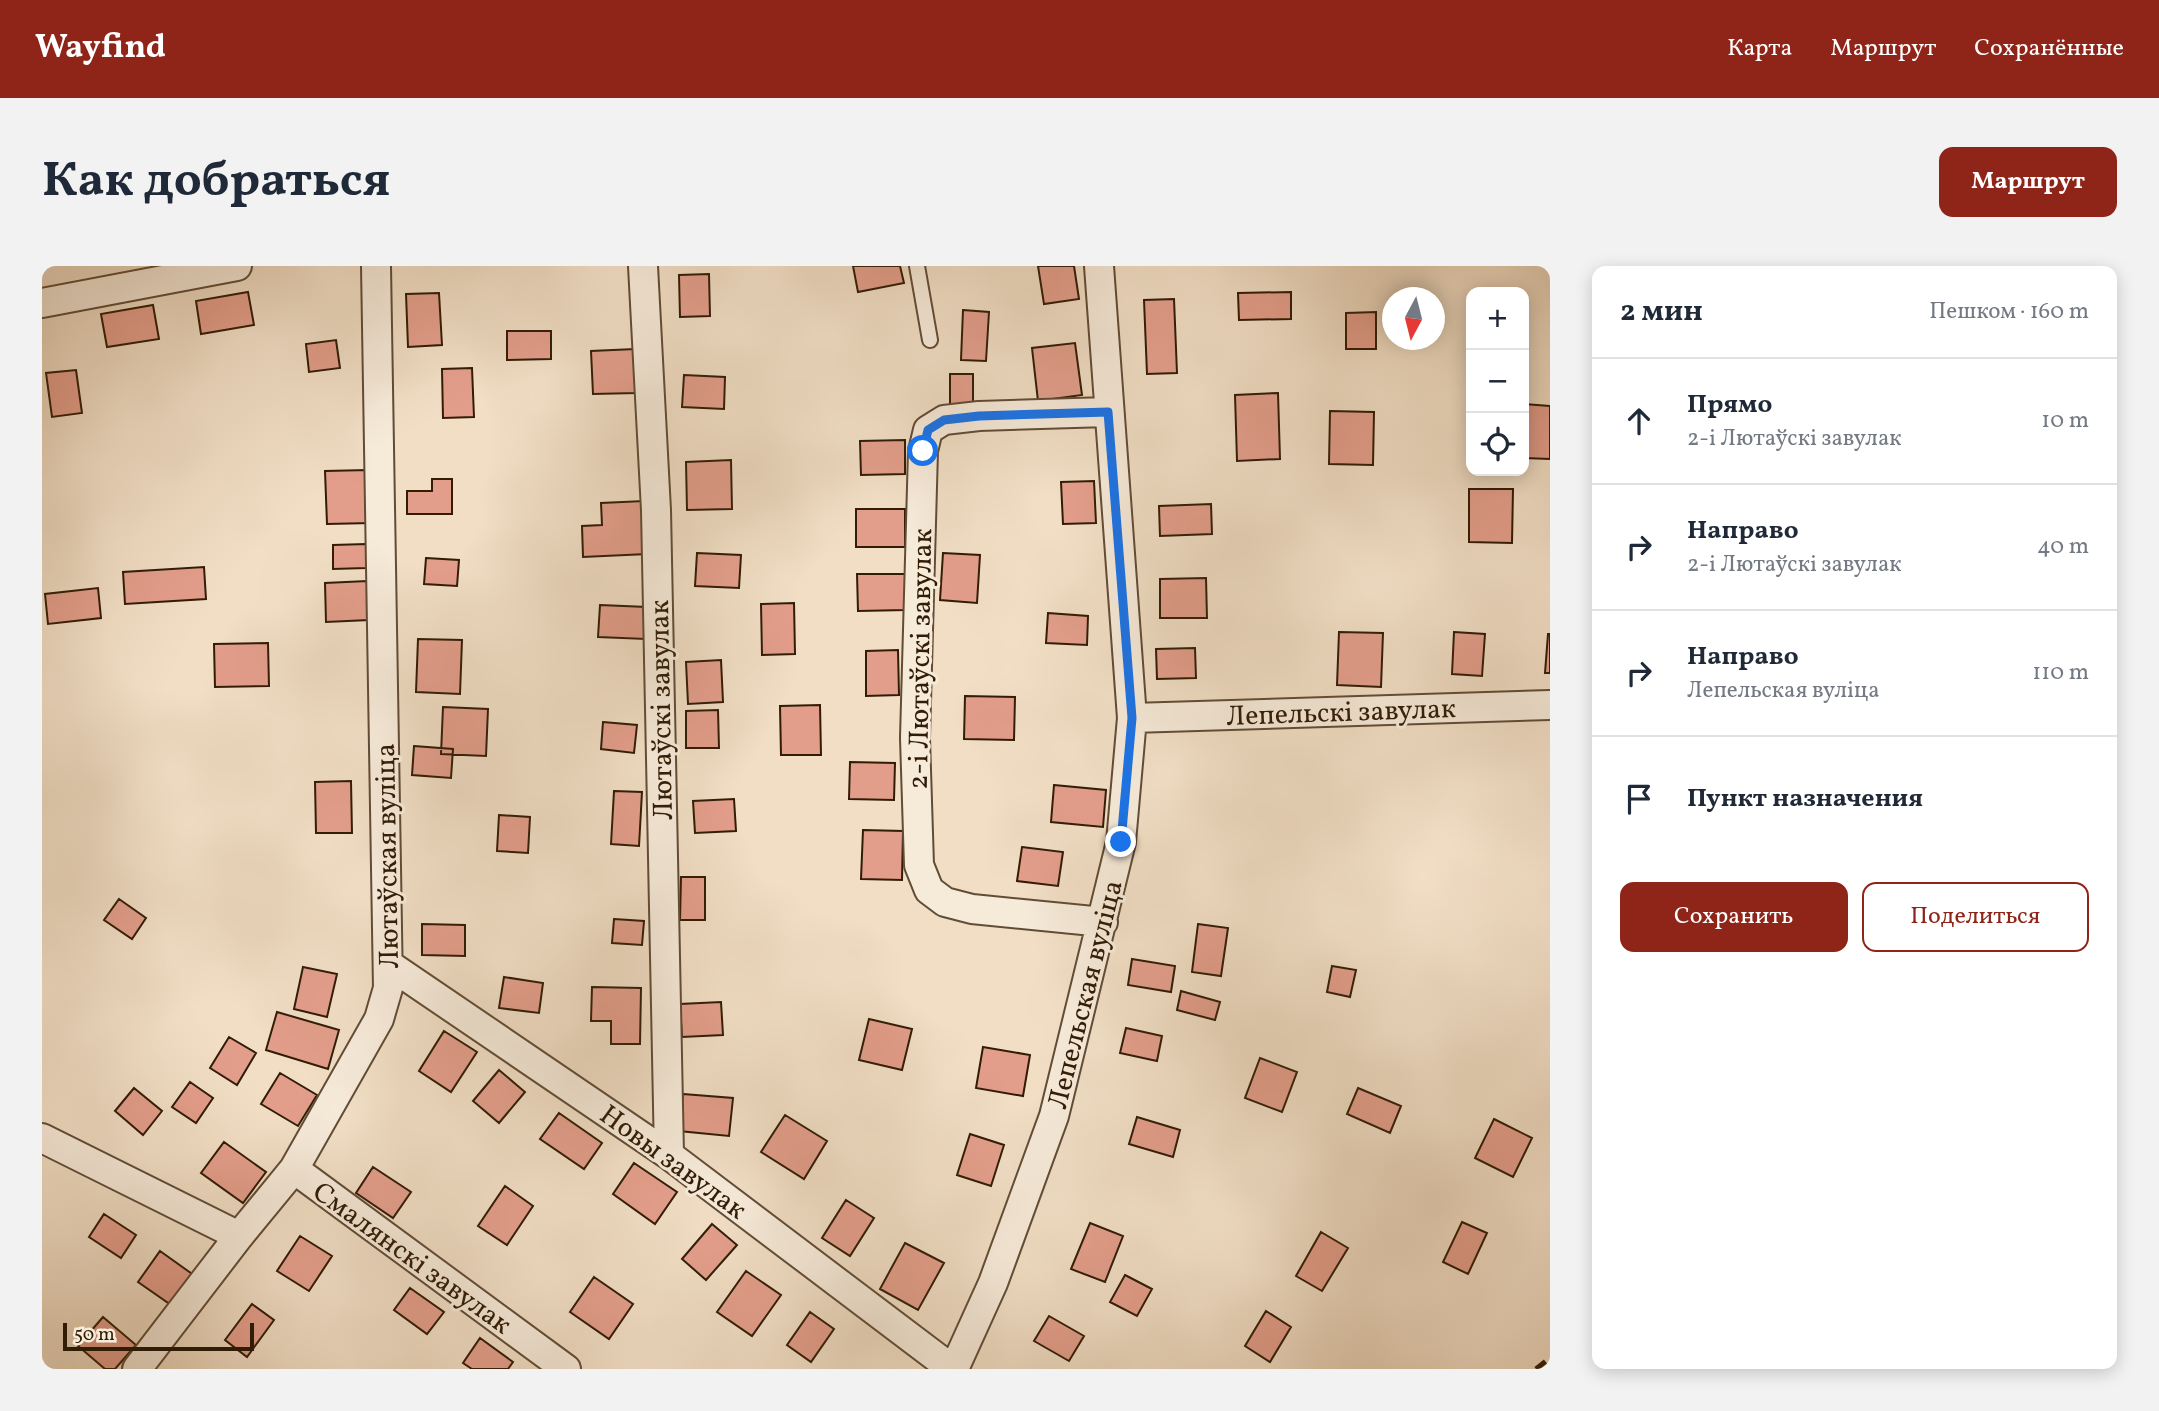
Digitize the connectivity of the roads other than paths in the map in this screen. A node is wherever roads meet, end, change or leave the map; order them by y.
1 (237, 266) edge
2 (376, 266) edge
3 (643, 266) edge
4 (917, 266) edge
5 (1099, 266) edge
6 (42, 303) edge
7 (930, 340) dead end
8 (1108, 412) junction
9 (1550, 705) edge
10 (1132, 718) junction
11 (1103, 922) junction
12 (388, 964) junction
13 (42, 1138) edge
14 (669, 1155) junction
15 (294, 1169) junction
16 (239, 1236) junction
17 (137, 1369) edge
18 (566, 1369) edge
19 (953, 1369) edge

1 - 6 street
2 - 12 street, Лютаўская вуліца
3 - 14 street, Лютаўскі завулак
4 - 7 lane
5 - 8 street, Лепельская вуліца
8 - 10 street, Лепельская вуліца
8 - 11 street, 2-і Лютаўскі завулак
9 - 10 street, Лепельскі завулак
10 - 11 street, Лепельская вуліца
11 - 19 street, Лепельская вуліца
12 - 14 street, Новы завулак
12 - 15 street, Лютаўская вуліца
13 - 16 street
14 - 19 street, Новы завулак
15 - 16 street, Лютаўская вуліца
15 - 18 street, Смалянскі завулак
16 - 17 street, Лютаўская вуліца

